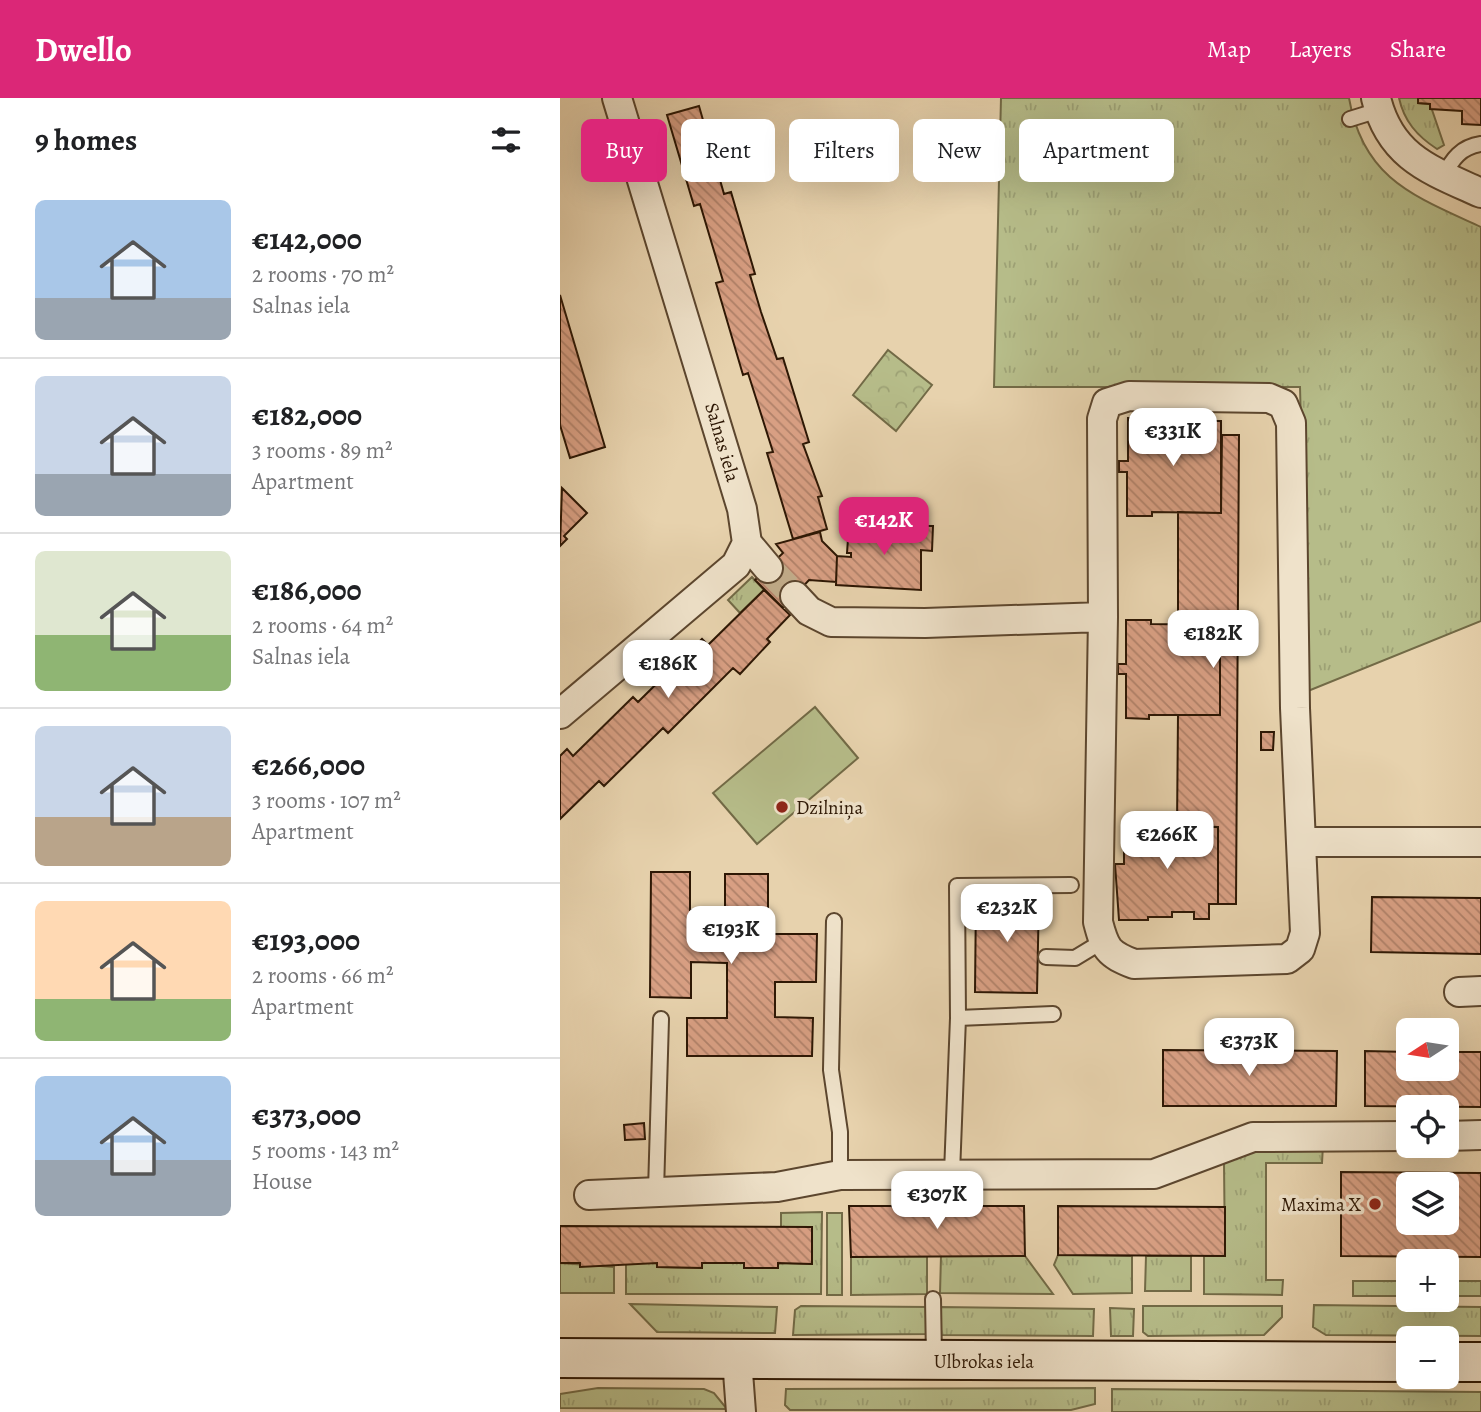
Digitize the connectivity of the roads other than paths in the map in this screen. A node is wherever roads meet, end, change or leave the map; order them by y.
1 (617, 98) edge
2 (1378, 104) edge
3 (1350, 119) dead end
4 (1481, 144) edge
5 (1444, 176) junction
6 (1481, 192) edge
7 (747, 543) junction
8 (768, 568) tunnel mouth
9 (795, 596) tunnel mouth
10 (1103, 617) junction
11 (560, 714) edge
12 (1303, 842) junction
13 (1481, 842) edge
14 (1071, 884) dead end
15 (834, 921) dead end
16 (1103, 941) junction
17 (1046, 957) dead end
18 (1053, 1014) dead end
19 (958, 1018) junction
20 (661, 1019) dead end
21 (1481, 1135) edge
22 (1396, 1136) edge
23 (1459, 1136) edge
24 (952, 1172) junction
25 (840, 1175) junction
26 (656, 1191) junction
27 (589, 1195) dead end
28 (933, 1299) dead end
29 (560, 1358) edge
30 (737, 1359) junction
31 (934, 1361) junction
32 (1396, 1362) edge
33 (1459, 1362) edge
34 (1481, 1362) edge
35 (741, 1412) edge

1 - 7 street, Salnas iela
2 - 3 lane
2 - 5 street
4 - 5 lane
5 - 6 street
7 - 8 street
7 - 11 street
9 - 10 street
10 - 12 street
10 - 16 street
12 - 13 street
12 - 16 street
14 - 19 lane
15 - 25 lane
16 - 17 lane
18 - 19 lane
19 - 24 lane
20 - 26 lane
21 - 23 street
22 - 24 street
24 - 25 street
25 - 26 street
26 - 27 street
28 - 31 lane
29 - 30 main road, Ulbrokas iela
30 - 31 main road, Ulbrokas iela
30 - 35 street
31 - 32 main road, Ulbrokas iela
33 - 34 main road

